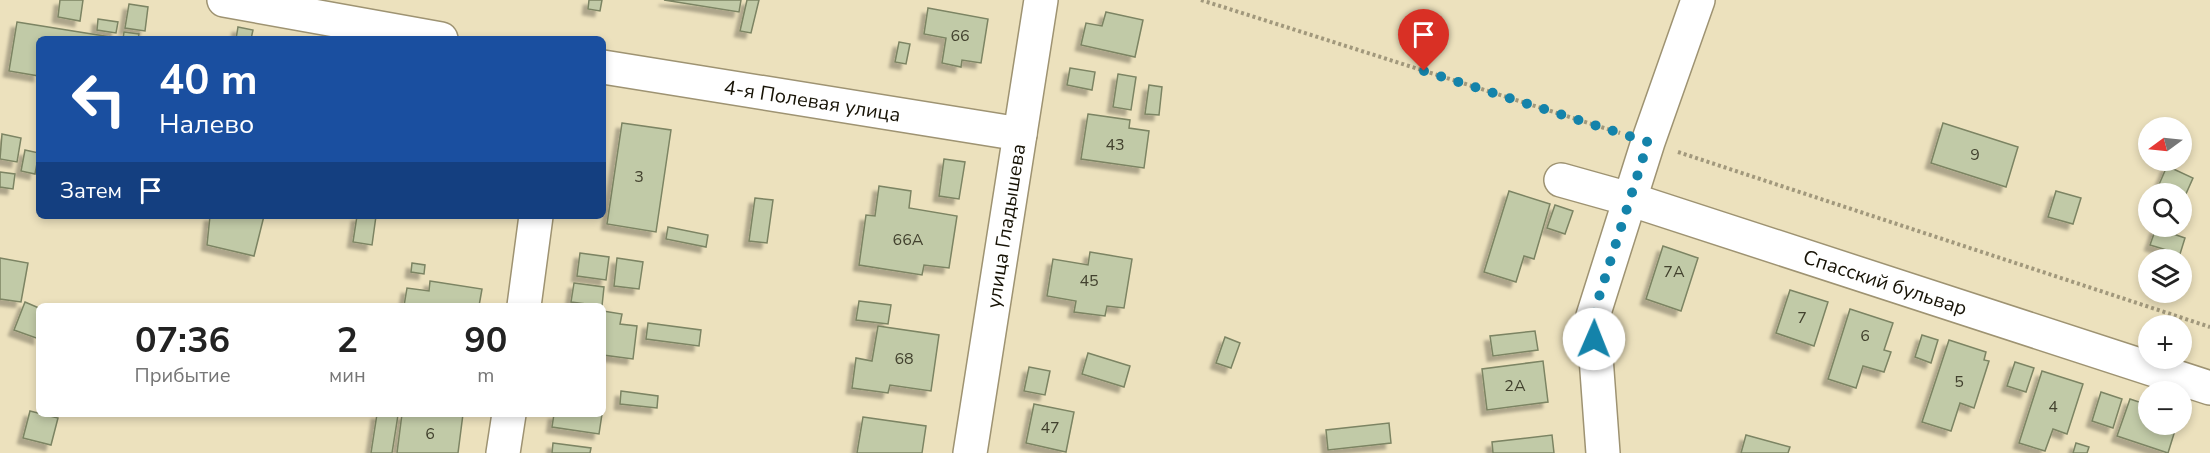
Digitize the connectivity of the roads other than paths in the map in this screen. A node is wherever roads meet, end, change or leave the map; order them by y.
1 (224, 0) edge
2 (1041, 0) edge
3 (1698, 0) edge
4 (424, 36) edge
5 (606, 67) edge
6 (1020, 134) junction
7 (1561, 180) dead end
8 (1629, 199) junction
9 (536, 219) edge
10 (524, 303) edge
11 (2210, 388) edge
12 (509, 417) edge
13 (503, 453) edge
14 (970, 453) edge
15 (1603, 453) edge

1 - 4 street
2 - 6 street, улица Гладышева
3 - 8 street
5 - 6 street, 4-я Полевая улица
6 - 14 street, улица Гладышева
7 - 8 street, Спасский бульвар
8 - 11 street, Спасский бульвар
8 - 15 street
9 - 10 street
12 - 13 street

